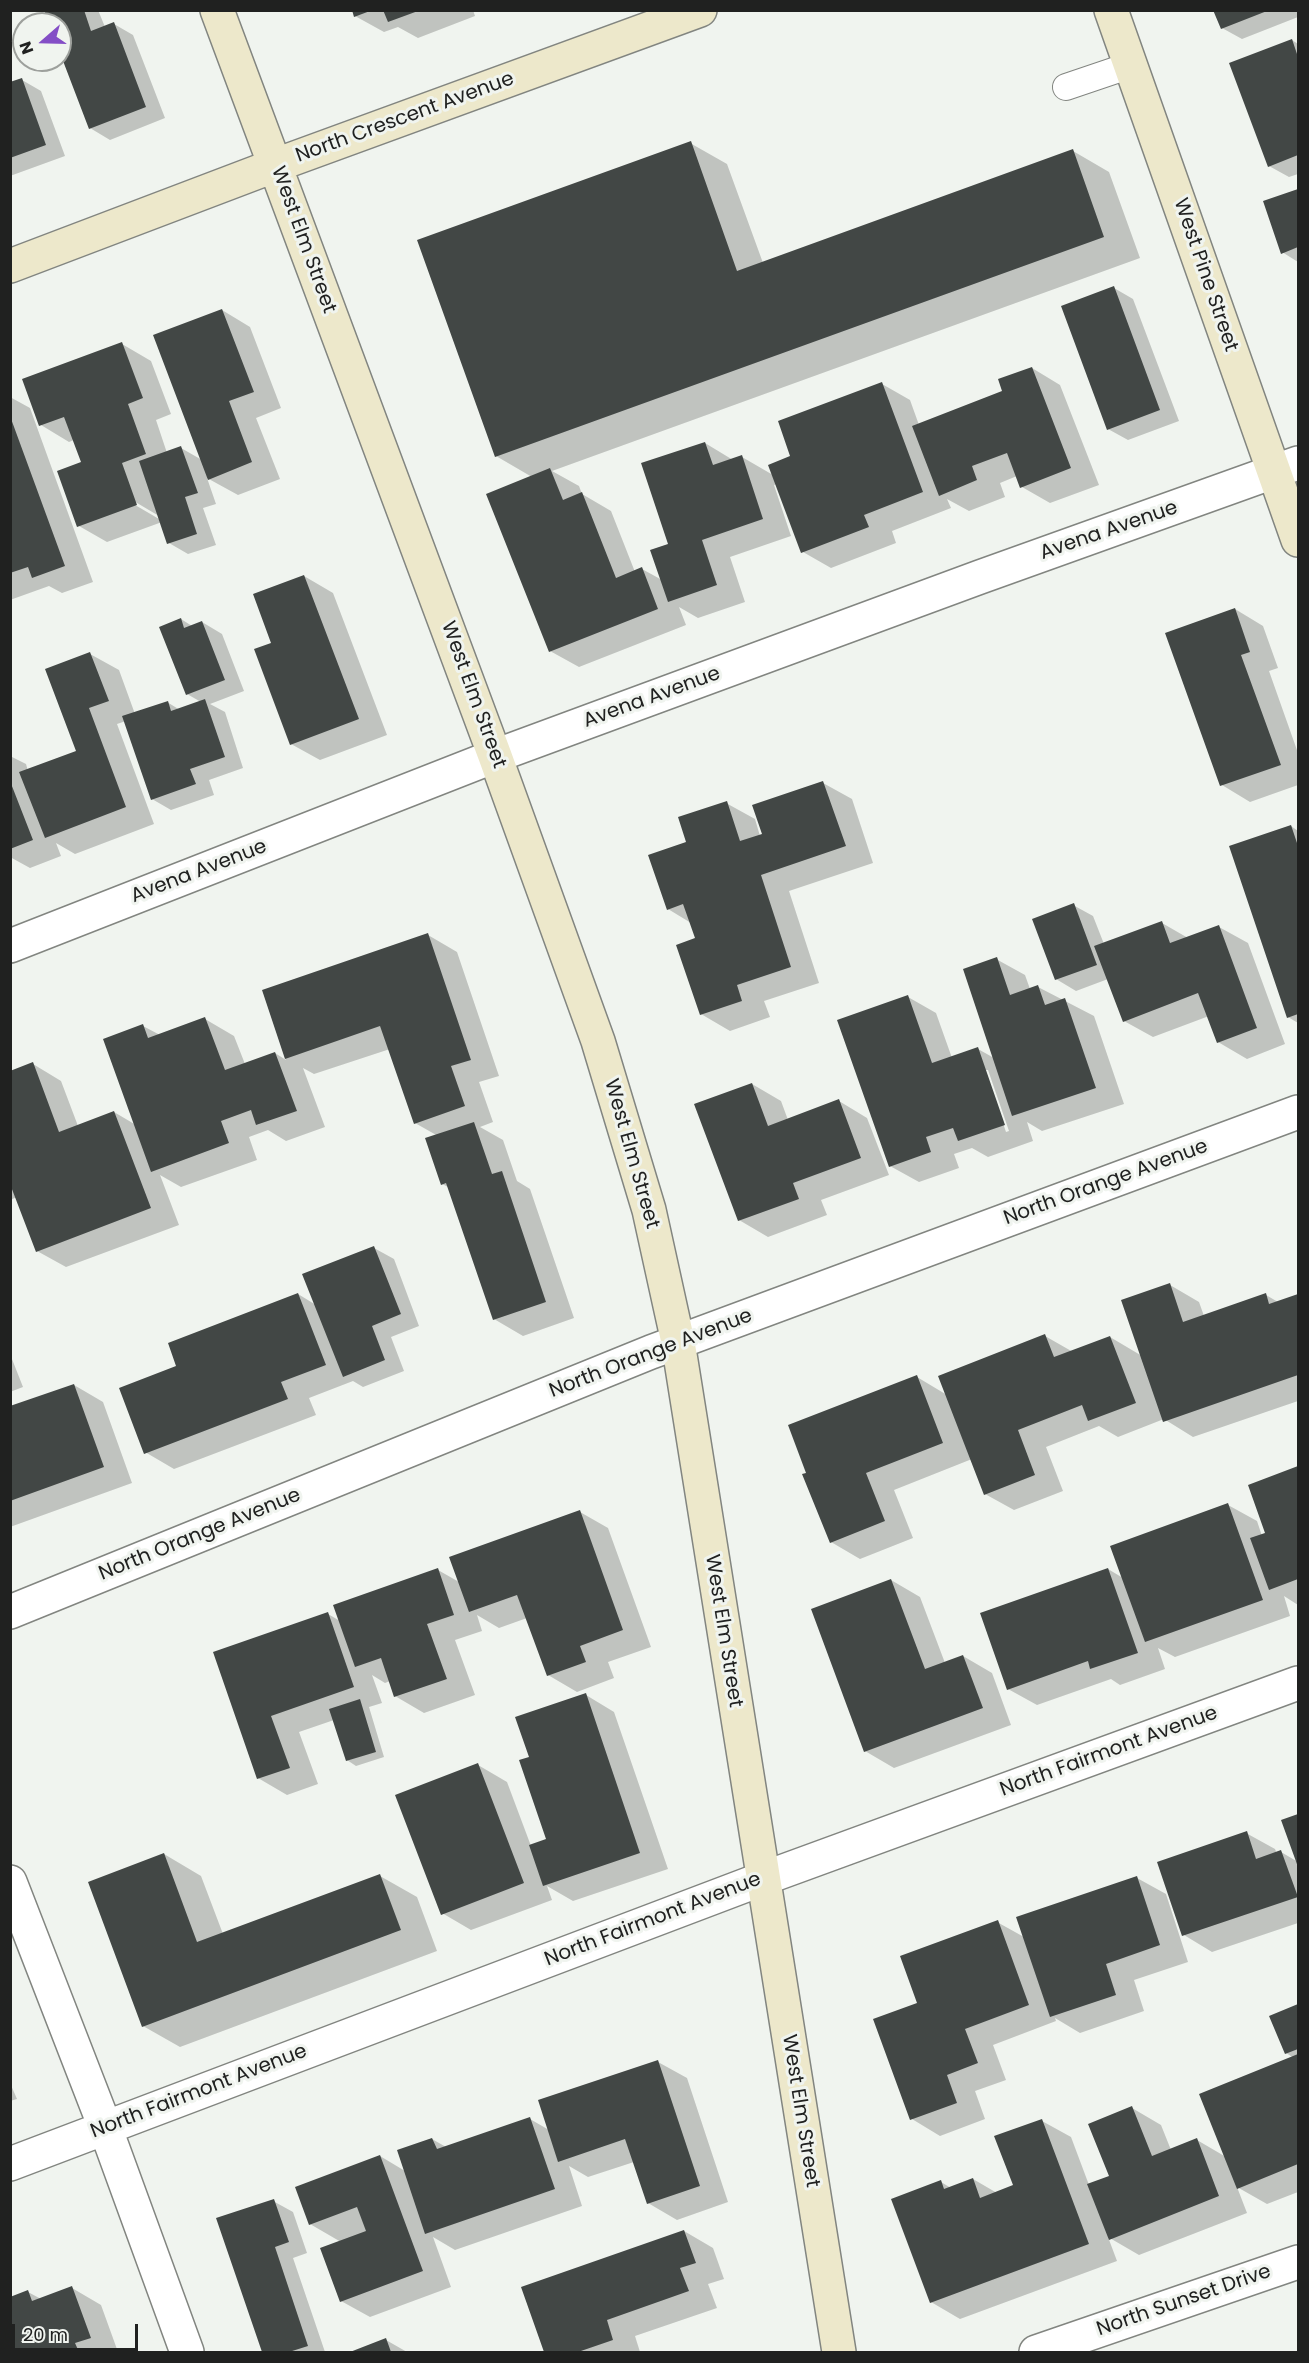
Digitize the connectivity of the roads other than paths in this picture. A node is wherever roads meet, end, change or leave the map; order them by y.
1 (217, 10) edge
2 (700, 10) edge
3 (1111, 10) edge
4 (1131, 65) junction
5 (1066, 87) dead end
6 (276, 165) junction
7 (10, 266) edge
8 (1287, 468) edge
9 (1299, 540) edge
10 (495, 756) junction
11 (10, 946) edge
12 (1299, 1112) edge
13 (678, 1342) junction
14 (10, 1612) edge
15 (1299, 1683) edge
16 (762, 1879) junction
17 (10, 1882) edge
18 (105, 2127) junction
19 (10, 2164) edge
20 (1299, 2262) edge
21 (187, 2352) edge
22 (839, 2352) edge
23 (1036, 2352) edge

1 - 6 street, West Elm Street
2 - 6 street, North Crescent Avenue
3 - 4 street, West Pine Street
4 - 5 lane
4 - 8 street, West Pine Street
6 - 7 street, North Crescent Avenue
6 - 10 street, West Elm Street
8 - 9 street, West Pine Street
8 - 10 street, Avena Avenue
10 - 11 street, Avena Avenue
10 - 13 street, West Elm Street
12 - 13 street, North Orange Avenue
13 - 14 street, North Orange Avenue
13 - 16 street, West Elm Street
15 - 16 street, North Fairmont Avenue
16 - 18 street, North Fairmont Avenue
16 - 22 street, West Elm Street
17 - 18 street
18 - 19 street, North Fairmont Avenue
18 - 21 street
20 - 23 street, North Sunset Drive

